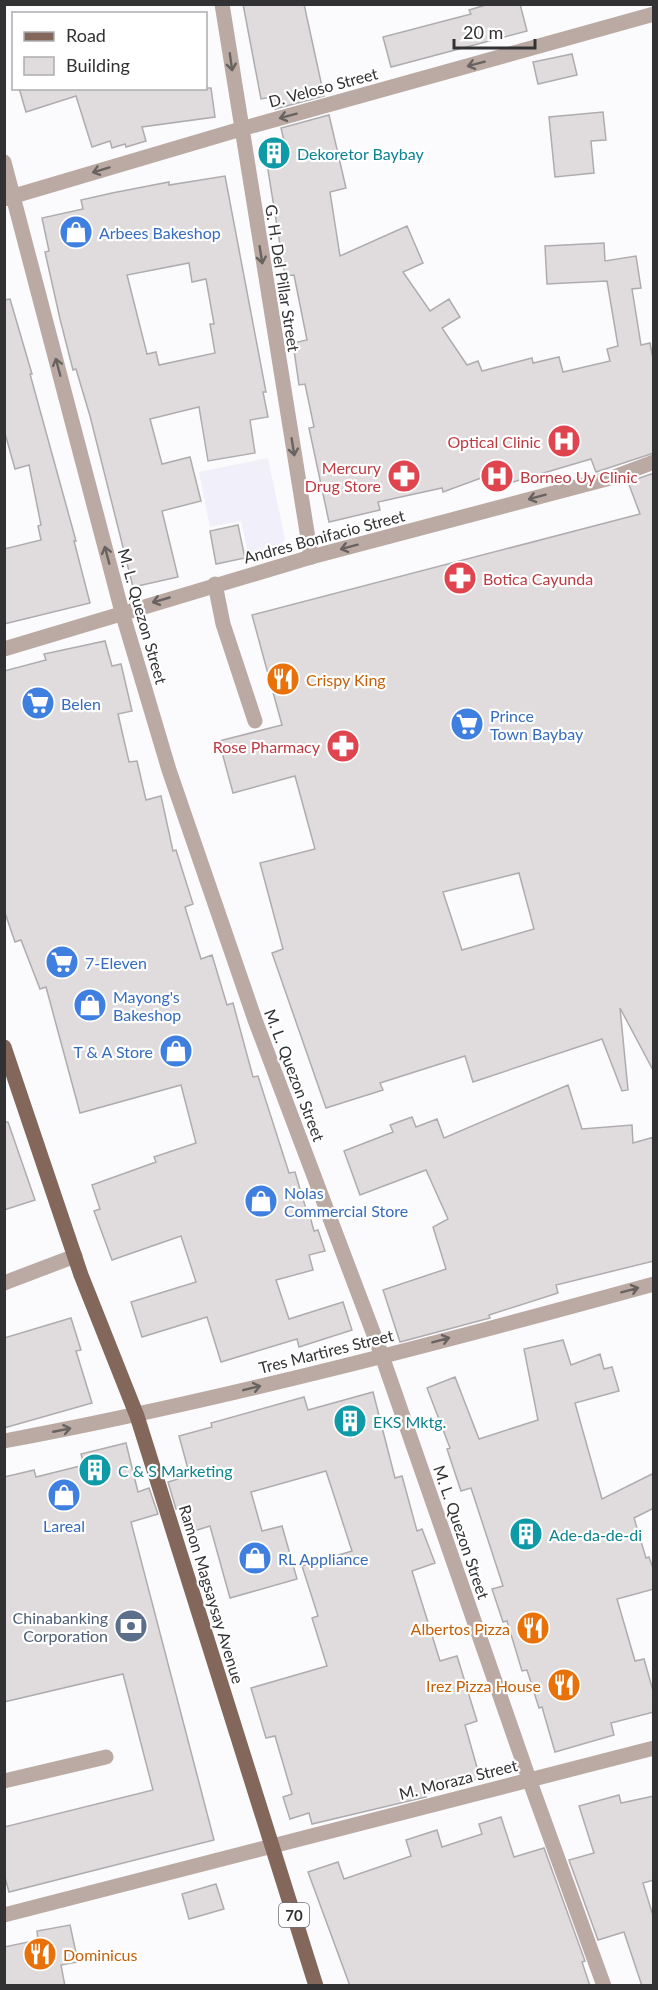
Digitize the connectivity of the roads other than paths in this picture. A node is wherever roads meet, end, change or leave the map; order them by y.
1 (222, 4) edge
2 (654, 14) edge
3 (241, 129) junction
4 (4, 162) edge
5 (9, 198) edge
6 (654, 462) edge
7 (311, 557) junction
8 (215, 584) junction
9 (122, 612) junction
10 (4, 649) edge
11 (255, 721) dead end
12 (4, 1047) edge
13 (75, 1256) junction
14 (4, 1282) edge
15 (654, 1284) edge
16 (382, 1356) junction
17 (137, 1416) junction
18 (4, 1441) edge
19 (654, 1748) edge
20 (106, 1757) dead end
21 (529, 1779) junction
22 (4, 1781) edge
23 (272, 1844) junction
24 (4, 1916) edge
25 (316, 1986) edge
26 (604, 1986) edge

1 -> 3 street, G. H. Del Pillar Street
2 -> 3 street, D. Veloso Street
3 -> 5 street, D. Veloso Street
3 -> 7 street, G. H. Del Pillar Street
4 - 5 street, M. L. Quezon Street
9 -> 5 street, M. L. Quezon Street
6 -> 7 street, Andres Bonifacio Street
7 - 8 street, Andres Bonifacio Street
8 -> 9 street, Andres Bonifacio Street
8 - 11 street
9 - 10 street, Andres Bonifacio Street
9 - 16 street, M. L. Quezon Street
12 - 13 main road, Ramon Magsaysay Avenue / 70
13 - 14 street
13 - 17 main road, Ramon Magsaysay Avenue / 70
16 -> 15 street, Tres Martires Street
17 -> 16 street, Tres Martires Street
16 - 21 street, M. L. Quezon Street
18 -> 17 street, Tres Martires Street
17 - 23 main road, Ramon Magsaysay Avenue / 70
19 - 21 street, M. Moraza Street
20 - 22 street
21 - 23 street, M. Moraza Street
21 - 26 street, M. L. Quezon Street
23 - 24 street, M. Moraza Street
23 - 25 main road, Ramon Magsaysay Avenue / 70

